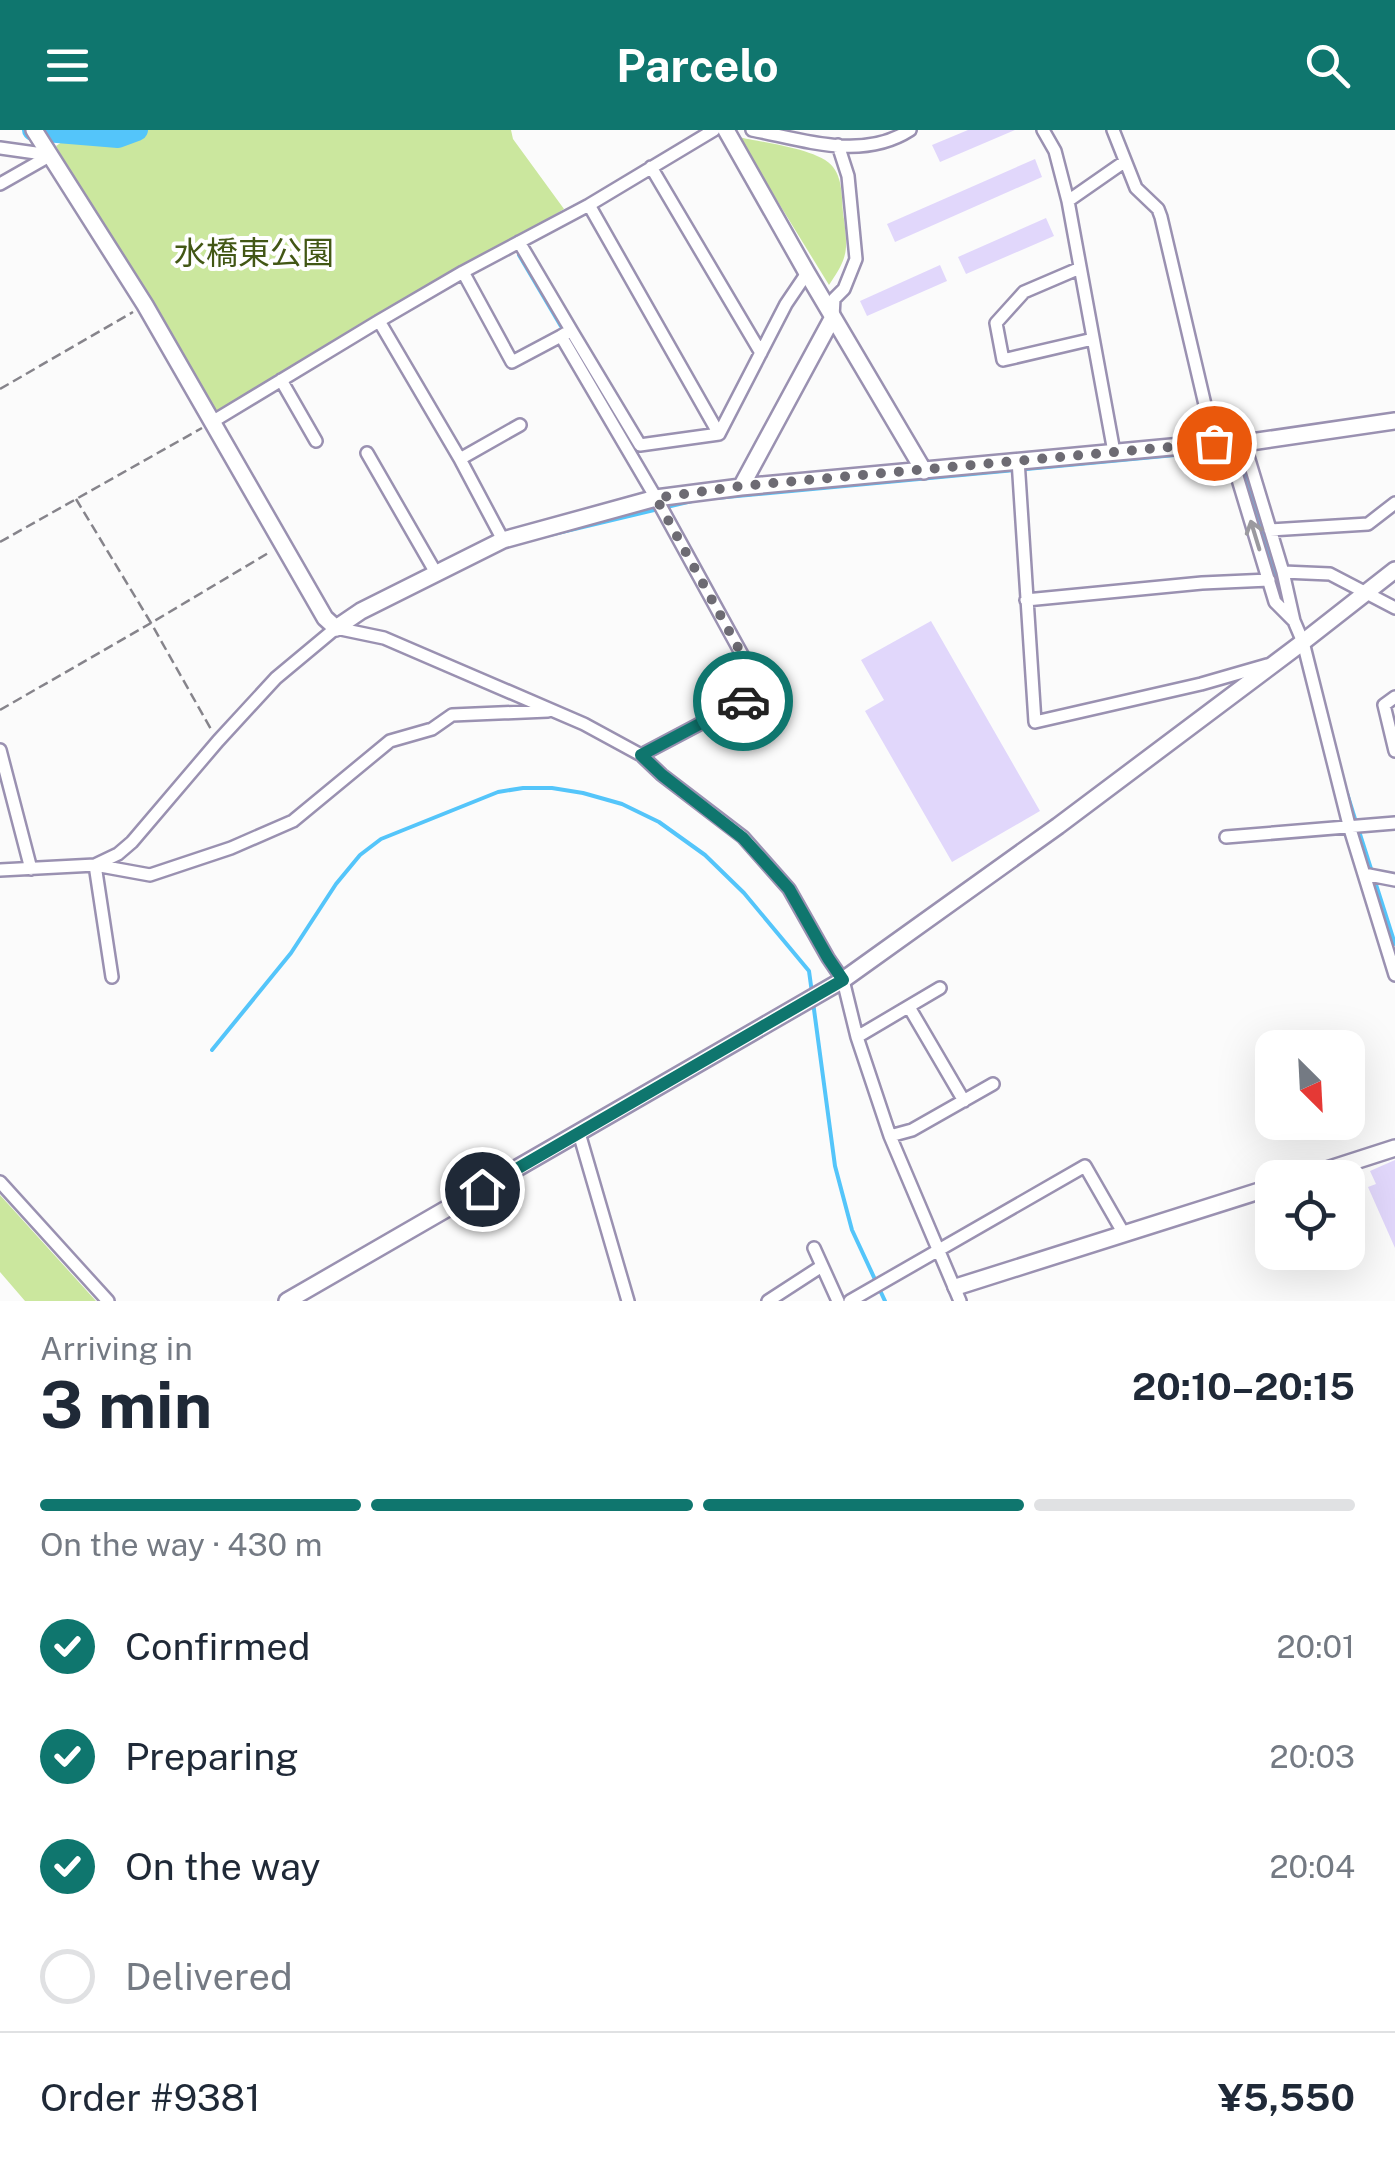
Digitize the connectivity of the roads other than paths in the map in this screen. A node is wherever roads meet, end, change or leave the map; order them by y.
1 (34, 130) edge
2 (714, 130) edge
3 (726, 130) edge
4 (752, 130) edge
5 (910, 130) edge
6 (1043, 130) edge
7 (1112, 130) edge
8 (838, 145) junction
9 (0, 148) edge
10 (47, 149) junction
11 (1124, 162) junction
12 (651, 168) junction
13 (0, 184) edge
14 (1068, 201) junction
15 (588, 205) junction
16 (519, 242) junction
17 (1080, 268) junction
18 (463, 272) junction
19 (806, 272) junction
20 (833, 317) junction
21 (379, 321) junction
22 (566, 333) junction
23 (1093, 339) junction
24 (761, 353) junction
25 (281, 380) junction
26 (1395, 421) edge
27 (212, 422) junction
28 (520, 425) dead end
29 (719, 434) junction
30 (316, 441) dead end
31 (1228, 443) junction
32 (1114, 452) junction
33 (367, 454) dead end
34 (460, 459) junction
35 (1018, 460) junction
36 (924, 471) junction
37 (741, 486) junction
38 (656, 498) junction
39 (1395, 503) edge
40 (1270, 530) junction
41 (503, 540) junction
42 (1395, 570) edge
43 (1283, 572) junction
44 (436, 573) junction
45 (1269, 580) junction
46 (1366, 592) junction
47 (1026, 600) junction
48 (1395, 608) edge
49 (1294, 621) junction
50 (336, 628) junction
51 (1303, 642) junction
52 (1274, 663) junction
53 (1395, 698) edge
54 (552, 710) junction
55 (0, 750) edge
56 (1395, 751) edge
57 (641, 755) junction
58 (1395, 823) edge
59 (1350, 828) junction
60 (1226, 837) dead end
61 (95, 866) junction
62 (31, 868) junction
63 (0, 870) edge
64 (1364, 874) junction
65 (1395, 880) edge
66 (1395, 974) edge
67 (112, 977) dead end
68 (843, 980) junction
69 (940, 988) dead end
70 (908, 1006) junction
71 (857, 1037) junction
72 (993, 1084) dead end
73 (964, 1100) junction
74 (579, 1133) junction
75 (890, 1136) junction
76 (1395, 1148) edge
77 (1358, 1160) edge
78 (0, 1182) edge
79 (1255, 1192) edge
80 (1124, 1234) junction
81 (814, 1248) dead end
82 (938, 1250) junction
83 (822, 1266) junction
84 (958, 1294) edge
85 (108, 1301) edge
86 (287, 1301) edge
87 (628, 1301) edge
88 (768, 1301) edge
89 (838, 1301) edge
90 (850, 1301) edge

1 - 10 street
2 - 12 street
3 - 19 street
4 - 8 street
5 - 8 street
6 - 14 street
7 - 11 street
8 - 20 street
9 - 10 street
10 - 13 street
10 - 27 street
11 - 14 street
11 - 31 street
12 - 15 street
12 - 24 street
14 - 17 street
15 - 16 street
15 - 29 street
16 - 18 street
16 - 22 street
17 - 23 street
17 - 23 street
18 - 21 street
18 - 22 street
19 - 20 street
19 - 24 street
20 - 36 street
20 - 37 street
21 - 25 street
21 - 34 street
22 - 29 street
22 - 38 street
23 - 32 street
24 - 29 street
25 - 27 street
25 - 30 street
26 - 31 street
27 - 50 street
28 - 34 street
31 - 32 street
31 - 40 street
45 -> 31 street
32 - 35 street
33 - 44 street
34 - 41 street
35 - 36 street
35 - 47 street
36 - 37 street
37 - 38 street
38 - 41 street
38 - 57 street
39 - 40 street
40 - 43 street
41 - 44 street
42 - 46 street
43 - 46 street
43 - 49 street
44 - 50 street
45 - 47 street
45 - 49 street
46 - 48 street
46 - 51 street
47 - 52 street
49 - 51 street
50 - 54 street
50 - 61 street
51 - 52 street
51 - 59 street
52 - 68 street
53 - 56 street
54 - 57 street
54 - 61 street
55 - 62 street
57 - 68 street
58 - 59 street
59 - 60 street
59 - 64 street
61 - 62 street
61 - 67 street
62 - 63 street
64 - 65 street
64 - 66 street
68 - 71 street
68 - 74 street
69 - 70 street
70 - 71 street
70 - 73 street
71 - 75 street
72 - 73 street
73 - 75 street
74 - 86 street
74 - 87 street
75 - 82 street
76 - 77 street
78 - 85 street
79 - 80 street
80 - 82 street
80 - 84 street
81 - 83 street
82 - 84 street
82 - 90 street
83 - 88 street
83 - 89 street

